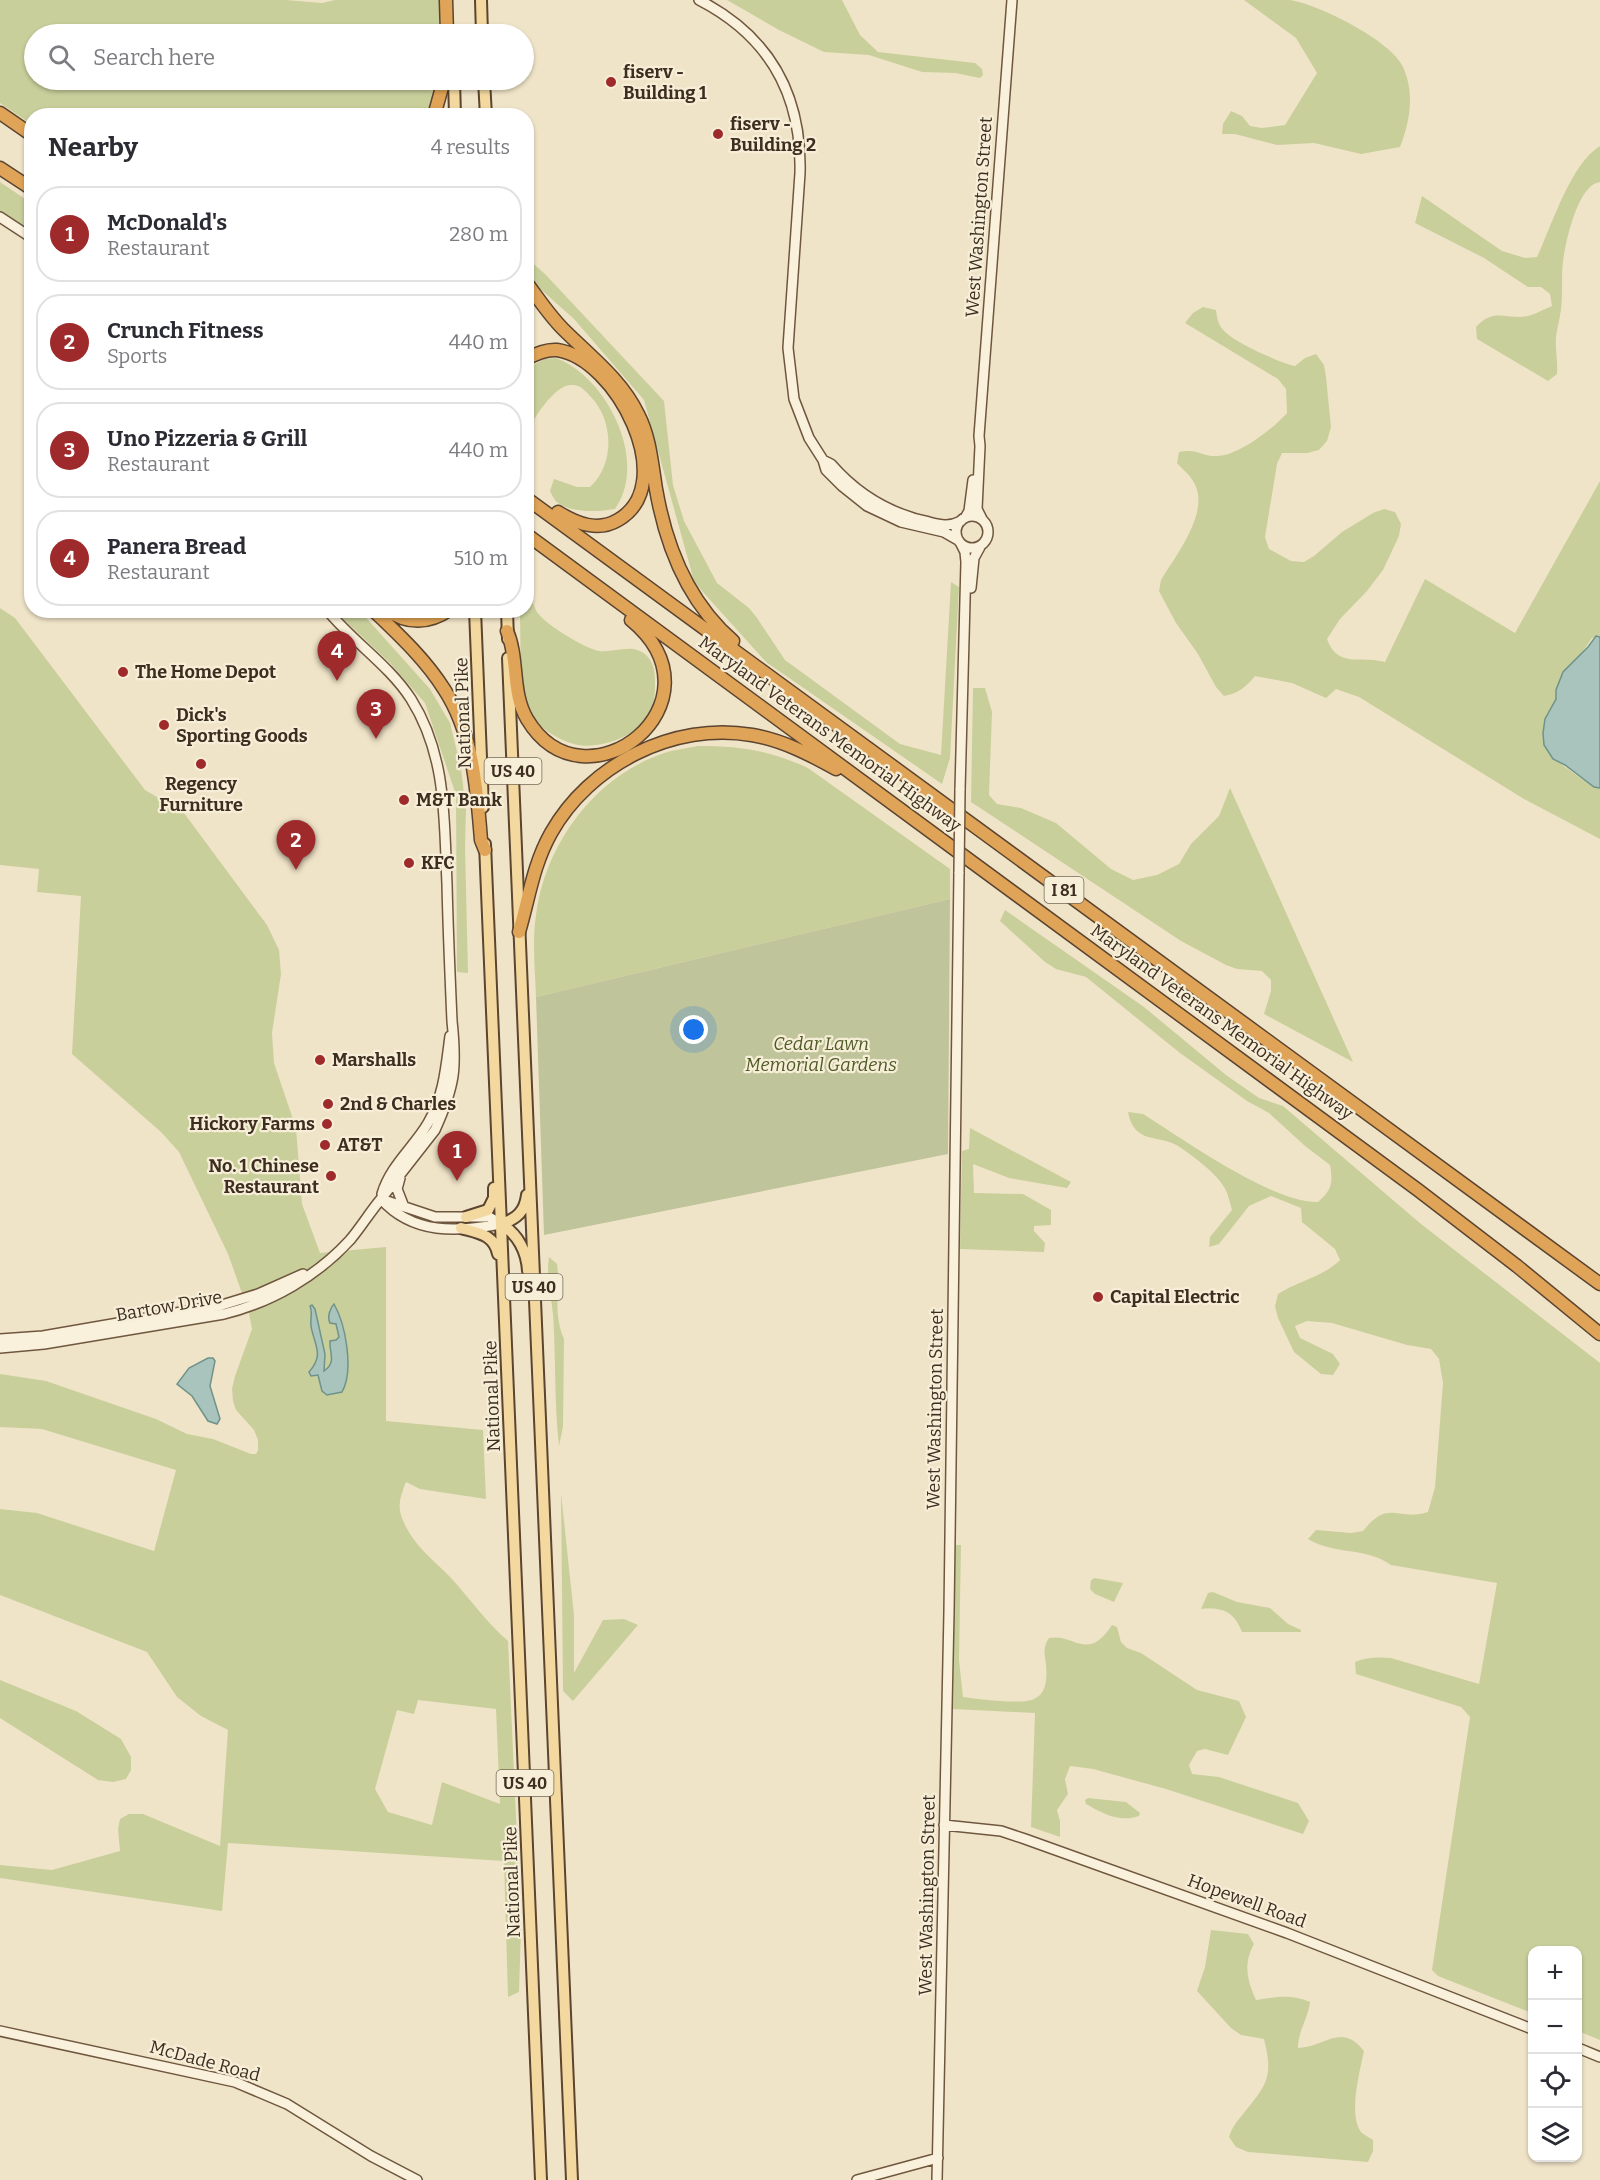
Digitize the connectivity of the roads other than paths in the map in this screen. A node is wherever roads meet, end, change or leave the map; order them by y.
1 (448, 0) edge
2 (481, 0) edge
3 (699, 0) edge
4 (1012, 0) edge
5 (447, 24) edge
6 (451, 24) edge
7 (482, 24) edge
8 (441, 90) edge
9 (454, 90) edge
10 (485, 90) edge
11 (436, 108) edge
12 (455, 108) edge
13 (486, 108) edge
14 (0, 113) edge
15 (24, 130) edge
16 (0, 168) edge
17 (24, 184) edge
18 (0, 217) edge
19 (24, 233) edge
20 (534, 292) edge
21 (534, 356) edge
22 (979, 436) junction
23 (823, 460) junction
24 (534, 498) edge
25 (534, 504) edge
26 (982, 519) junction
27 (963, 520) junction
28 (534, 540) edge
29 (960, 542) junction
30 (540, 544) junction
31 (980, 547) junction
32 (335, 618) edge
33 (382, 618) edge
34 (402, 618) edge
35 (433, 618) edge
36 (475, 618) edge
37 (507, 618) edge
38 (507, 631) junction
39 (965, 638) junction
40 (798, 696) junction
41 (945, 841) junction
42 (485, 850) junction
43 (519, 933) junction
44 (492, 1017) junction
45 (452, 1021) junction
46 (402, 1174) junction
47 (530, 1180) junction
48 (381, 1199) junction
49 (404, 1207) junction
50 (466, 1216) junction
51 (501, 1224) junction
52 (460, 1228) junction
53 (331, 1259) junction
54 (503, 1278) junction
55 (1600, 1284) edge
56 (1600, 1334) edge
57 (0, 1339) edge
58 (0, 1348) edge
59 (537, 1354) junction
60 (945, 1825) junction
61 (1528, 2028) edge
62 (0, 2031) edge
63 (1582, 2050) edge
64 (1600, 2057) edge
65 (938, 2158) junction
66 (417, 2180) edge
67 (542, 2180) edge
68 (572, 2180) edge
69 (857, 2180) edge
70 (937, 2180) edge

1 - 5 highway
1 - 6 main road
2 - 7 main road
3 - 23 main road
4 - 22 main road, West Washington Street
8 - 11 highway
9 - 12 main road
10 - 13 main road
14 - 15 highway
16 - 17 highway
18 - 19 main road
20 - 40 highway
21 - 24 highway
22 - 26 main road, West Washington Street
22 - 27 main road, West Washington Street
23 - 27 main road
23 - 29 main road
25 - 40 highway, Maryland Veterans Memorial Highway / I 81
26 - 27 main road
26 - 31 main road
27 - 29 main road
28 - 30 highway, Maryland Veterans Memorial Highway / I 81
29 - 31 main road
29 - 39 main road, West Washington Street
30 - 38 highway
30 - 41 highway, Maryland Veterans Memorial Highway / I 81
31 - 39 main road, West Washington Street
32 - 45 main road
33 - 42 highway
34 - 35 highway
36 - 42 main road, National Pike / US 40
37 - 38 main road, US 40
38 - 43 main road, US 40
39 - 60 main road, West Washington Street, bridge
40 - 55 highway, Maryland Veterans Memorial Highway / I 81
41 - 43 highway
41 - 56 highway, Maryland Veterans Memorial Highway / I 81
42 - 44 main road, National Pike / US 40
43 - 47 main road, US 40
44 - 50 main road
44 - 51 main road, National Pike / US 40
45 - 46 main road
45 - 48 main road
46 - 48 main road
46 - 49 main road
47 - 51 main road
47 - 59 main road, US 40
48 - 49 main road
48 - 52 main road
48 - 53 main road, Bartow Drive
49 - 50 main road
50 - 51 main road
51 - 52 main road
51 - 54 main road, National Pike / US 40
51 - 59 main road
52 - 54 main road
53 - 57 main road, Bartow Drive
53 - 58 main road, Bartow Drive
54 - 67 main road, National Pike / US 40
59 - 68 main road, US 40
60 - 61 main road, Hopewell Road
60 - 65 main road, West Washington Street
62 - 66 main road, McDade Road
63 - 64 main road
65 - 69 main road
65 - 70 main road, West Washington Street

